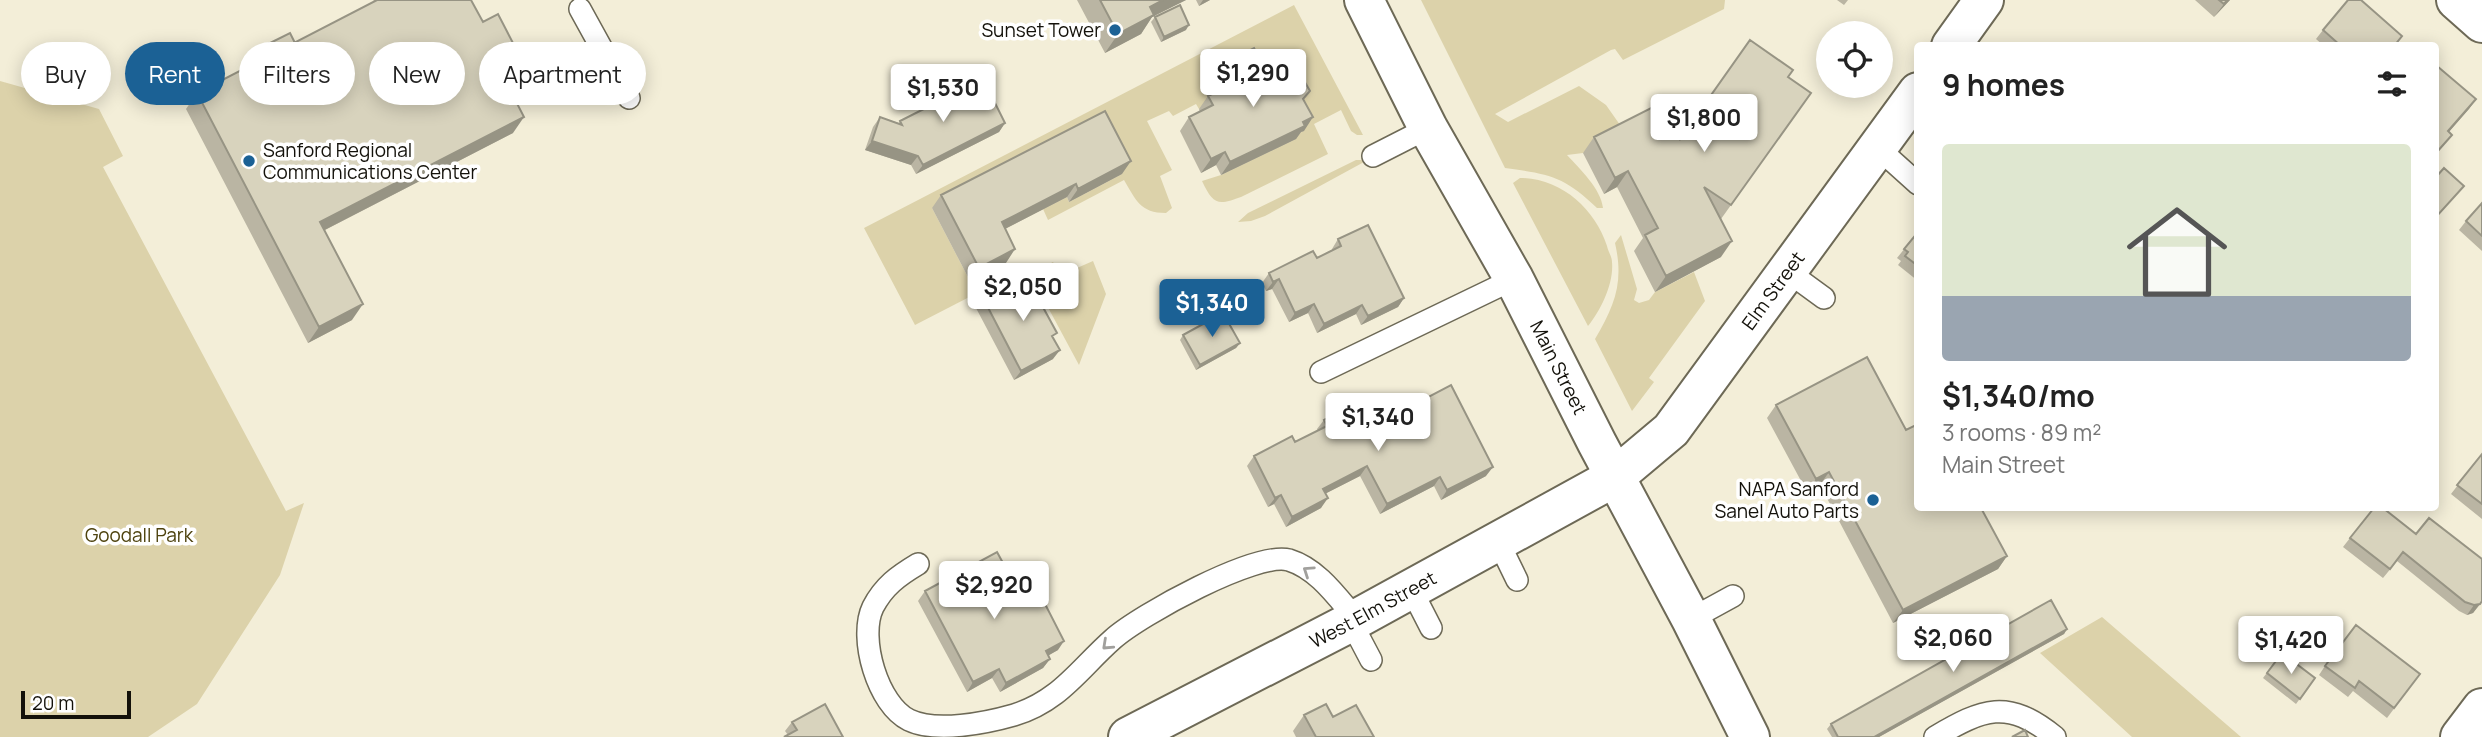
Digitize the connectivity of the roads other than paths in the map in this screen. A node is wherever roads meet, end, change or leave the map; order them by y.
1 (1364, 0) edge
2 (1984, 0) edge
3 (2456, 0) edge
4 (584, 3) edge
5 (2482, 23) edge
6 (602, 42) edge
7 (1954, 42) edge
8 (1914, 98) edge
9 (1428, 128) junction
10 (1878, 148) junction
11 (1373, 156) dead end
12 (1914, 180) edge
13 (1787, 271) junction
14 (1514, 279) junction
15 (1824, 299) dead end
16 (1321, 372) dead end
17 (1615, 477) junction
18 (1498, 541) junction
19 (918, 564) dead end
20 (1517, 580) dead end
21 (1411, 589) junction
22 (1733, 596) dead end
23 (1691, 618) junction
24 (1354, 621) junction
25 (1431, 628) dead end
26 (1371, 660) dead end
27 (2482, 708) edge
28 (1172, 727) edge
29 (934, 731) edge
30 (1128, 737) edge
31 (1750, 737) edge
32 (1935, 737) edge
33 (2055, 737) edge
34 (2460, 737) edge

1 - 9 main road, Main Street
2 - 7 main road
3 - 5 main road
4 - 6 lane
8 - 10 main road, Elm Street
9 - 11 lane
9 - 14 main road, Main Street
10 - 12 lane
10 - 13 main road, Elm Street
13 - 15 lane
13 - 17 main road, Elm Street
14 - 16 lane
14 - 17 main road, Main Street
17 - 18 main road, West Elm Street
17 - 23 main road, Main Street
18 - 20 lane
18 - 21 main road, West Elm Street
19 - 29 lane
21 - 24 main road, West Elm Street
21 - 25 lane
22 - 23 lane
23 - 31 main road, Main Street
24 - 26 lane
24 - 28 main road, West Elm Street
24 -> 29 lane
27 - 34 main road
28 - 30 main road, West Elm Street
32 - 33 lane

